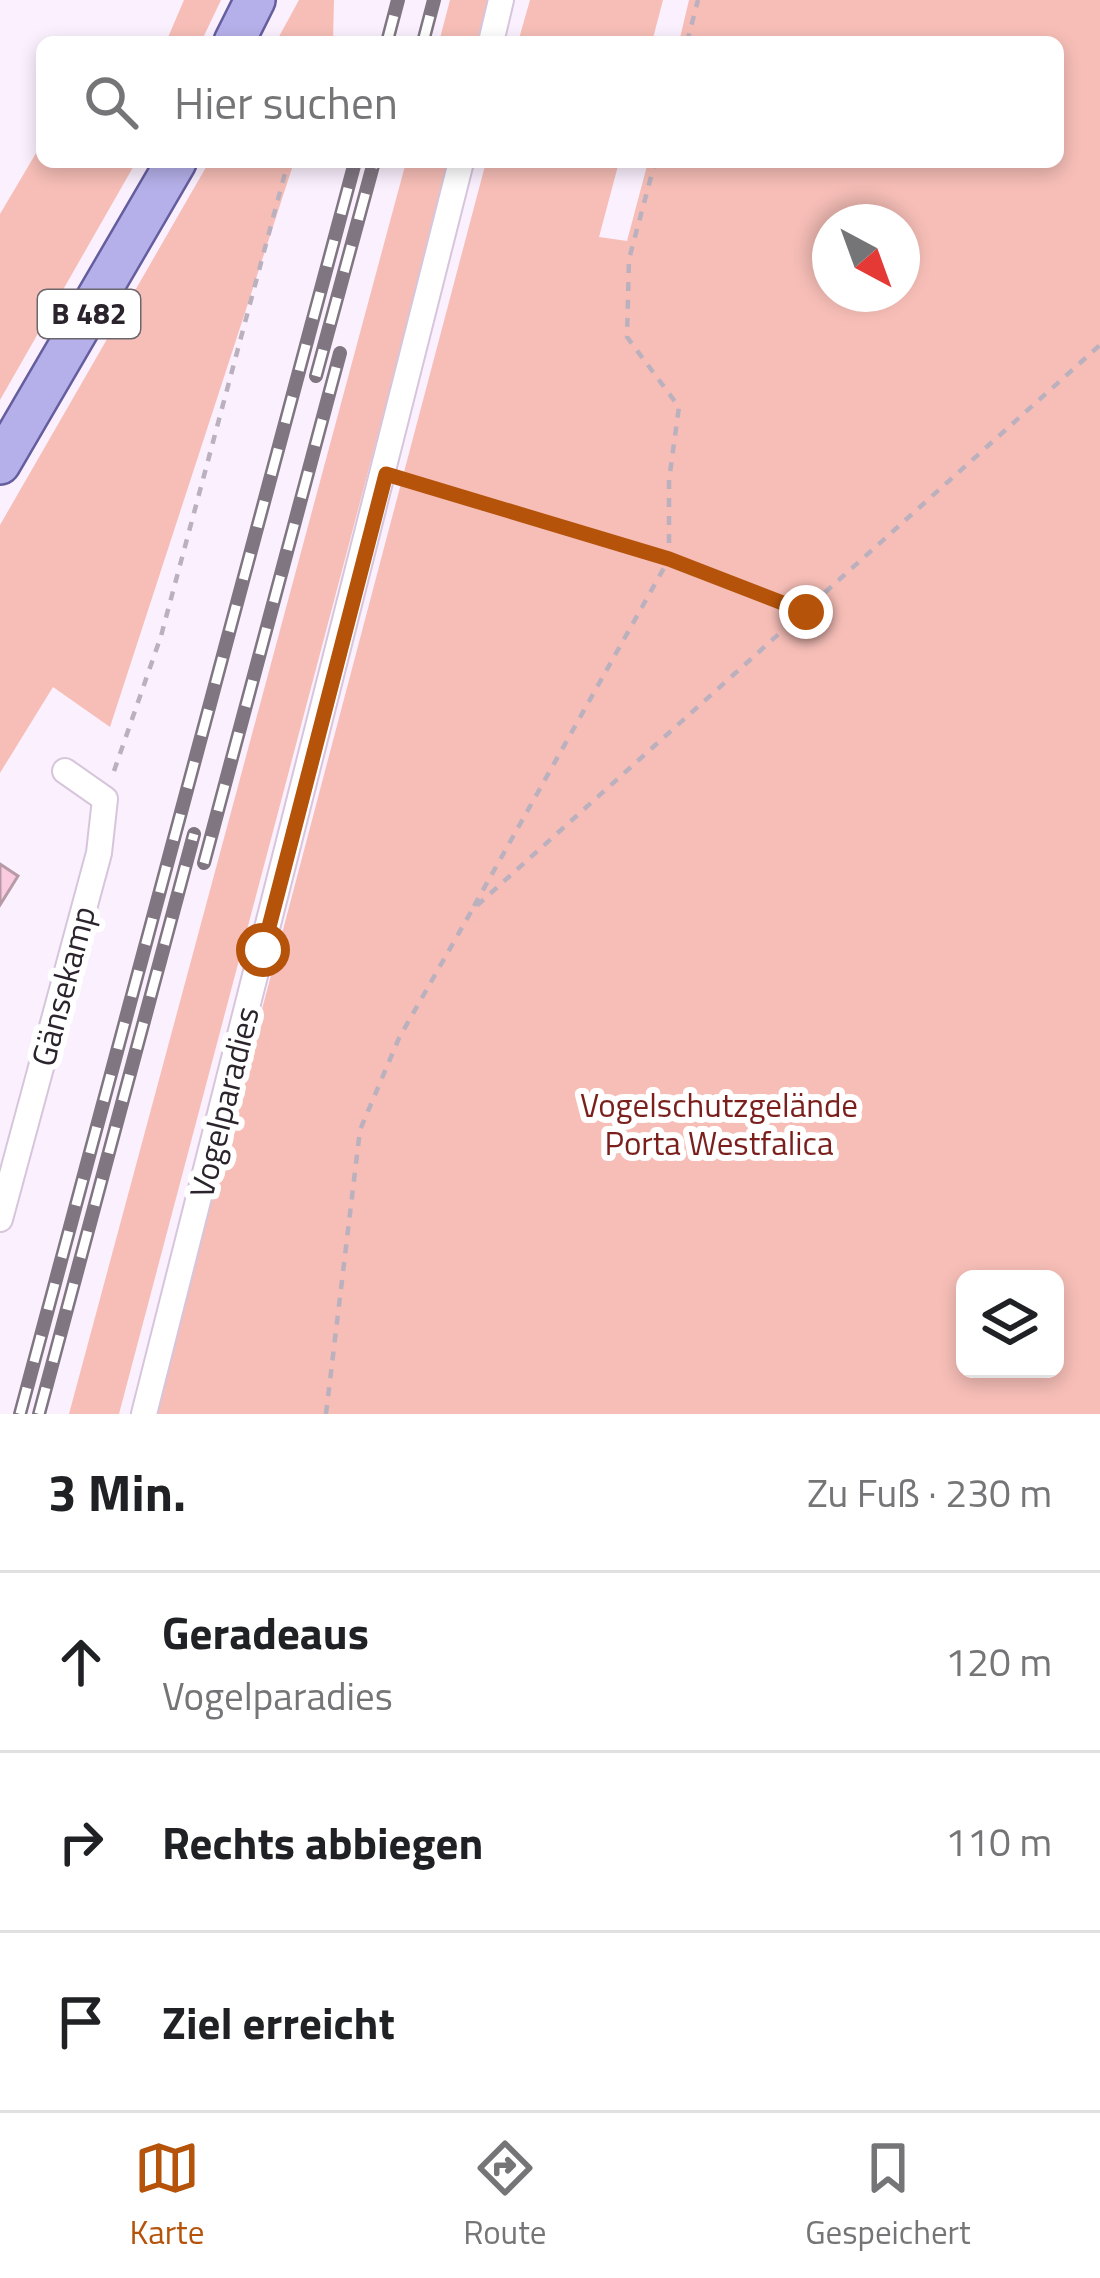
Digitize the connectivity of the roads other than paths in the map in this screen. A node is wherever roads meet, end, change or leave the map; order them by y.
1 (254, 0) edge
2 (501, 0) edge
3 (237, 36) edge
4 (492, 36) edge
5 (173, 168) edge
6 (460, 168) edge
7 (0, 464) edge
8 (64, 771) dead end
9 (0, 1219) edge
10 (144, 1414) edge

1 - 3 main road
2 - 4 street
5 - 7 main road, B 482
6 - 10 street, Vogelparadies
8 - 9 street, Gänsekamp

